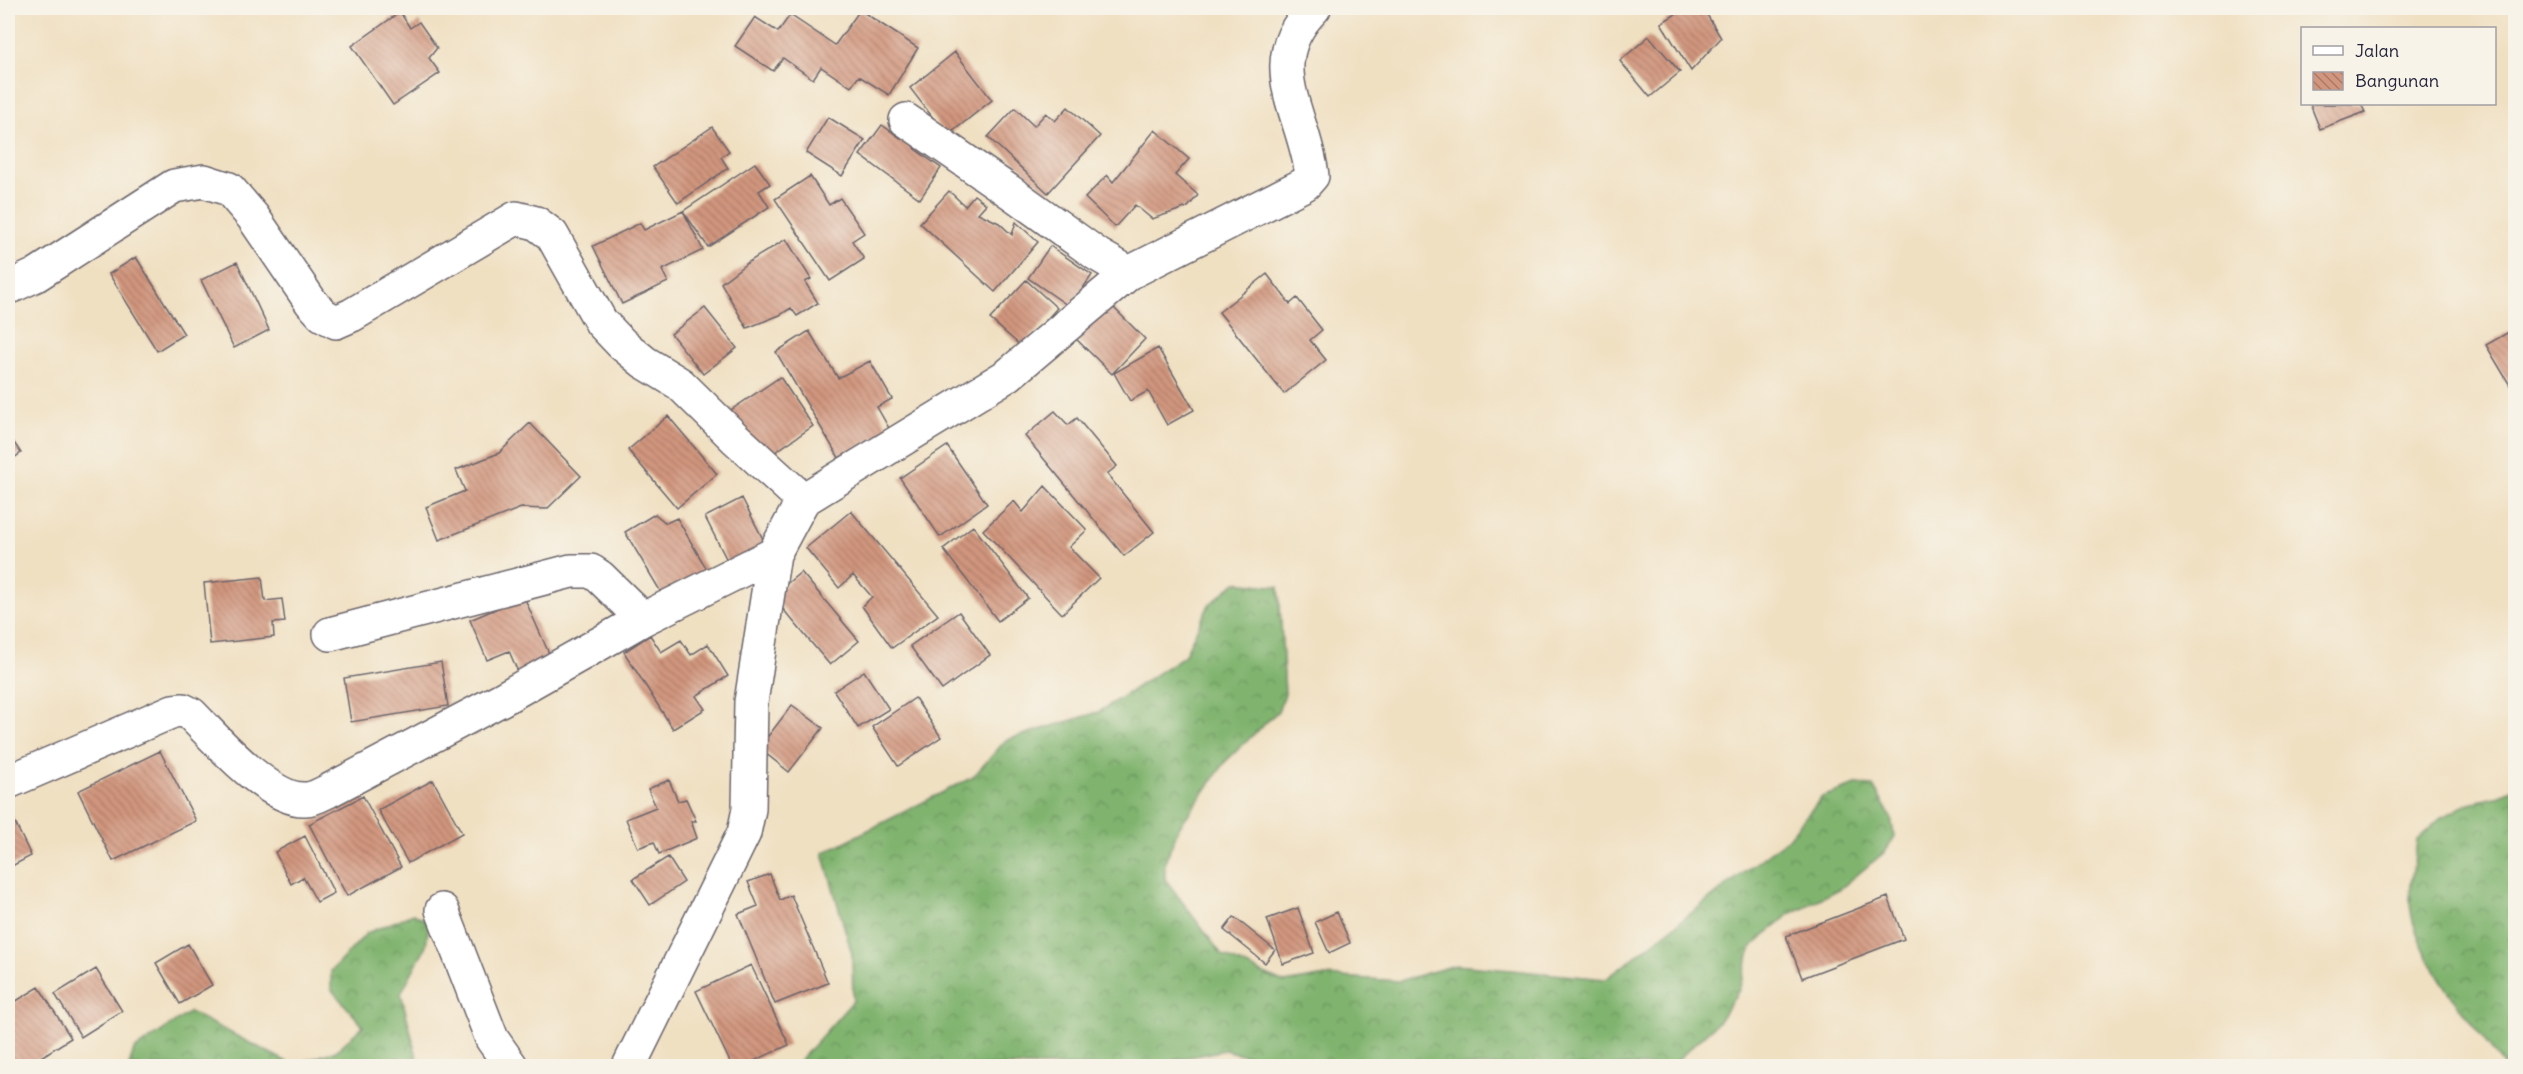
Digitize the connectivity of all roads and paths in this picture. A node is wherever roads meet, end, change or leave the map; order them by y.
1 (1314, 8) edge
2 (906, 120) dead end
3 (1129, 273) junction
4 (8, 285) edge
5 (803, 500) junction
6 (774, 554) junction
7 (643, 619) junction
8 (330, 634) dead end
9 (8, 782) edge
10 (442, 910) dead end
11 (511, 1066) edge
12 (629, 1066) edge

1 - 3 street
2 - 3 street
3 - 5 street
4 - 5 street
5 - 6 street
6 - 7 street
6 - 12 street
7 - 8 street
7 - 9 street
10 - 11 street

